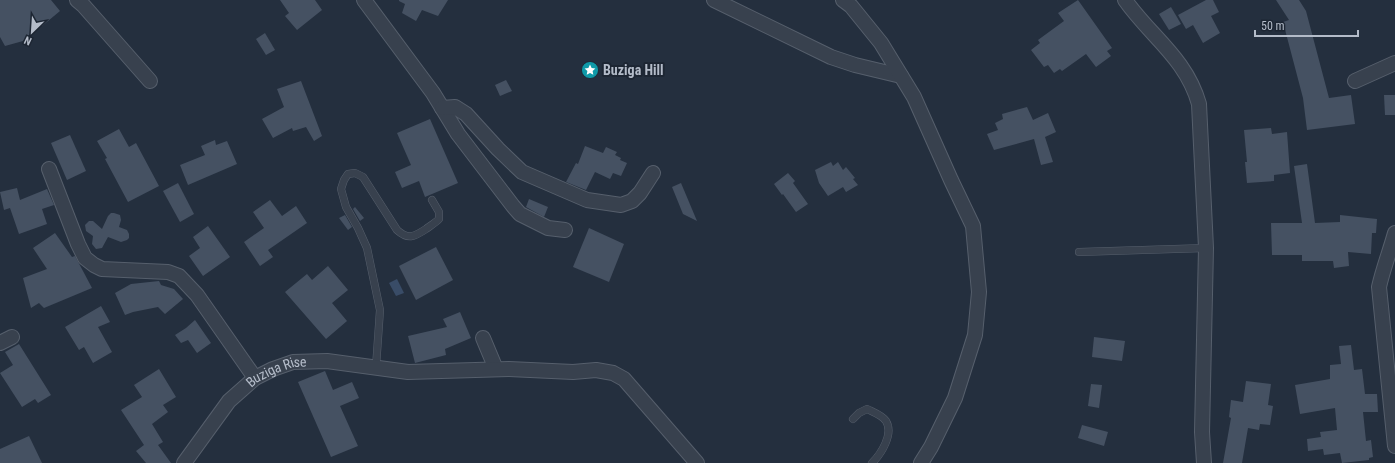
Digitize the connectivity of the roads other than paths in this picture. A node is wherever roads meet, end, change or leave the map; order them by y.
1 (77, 0) edge
2 (364, 0) edge
3 (714, 0) edge
4 (843, 0) edge
5 (1125, 0) edge
6 (1395, 63) edge
7 (901, 76) junction
8 (150, 81) dead end
9 (1355, 81) dead end
10 (442, 108) junction
11 (49, 169) dead end
12 (653, 173) dead end
13 (432, 200) dead end
14 (565, 230) dead end
15 (1395, 233) edge
16 (1206, 248) junction
17 (1079, 252) dead end
18 (483, 338) dead end
19 (376, 367) junction
20 (496, 369) junction
21 (254, 378) junction
22 (853, 419) dead end
23 (1395, 446) edge
24 (184, 463) edge
25 (697, 463) edge
26 (872, 463) edge
27 (921, 463) edge
28 (1204, 463) edge

1 - 8 street
2 - 10 street
3 - 7 street
4 - 7 street
5 - 16 street
6 - 9 street
7 - 27 street
10 - 12 street
10 - 14 street
11 - 21 street
13 - 19 lane
15 - 23 street
16 - 17 lane
16 - 28 street
18 - 20 street
19 - 20 street, Buziga Rise
19 - 21 street, Buziga Rise
20 - 25 street, Buziga Rise
21 - 24 street, Buziga Rise
22 - 26 lane

